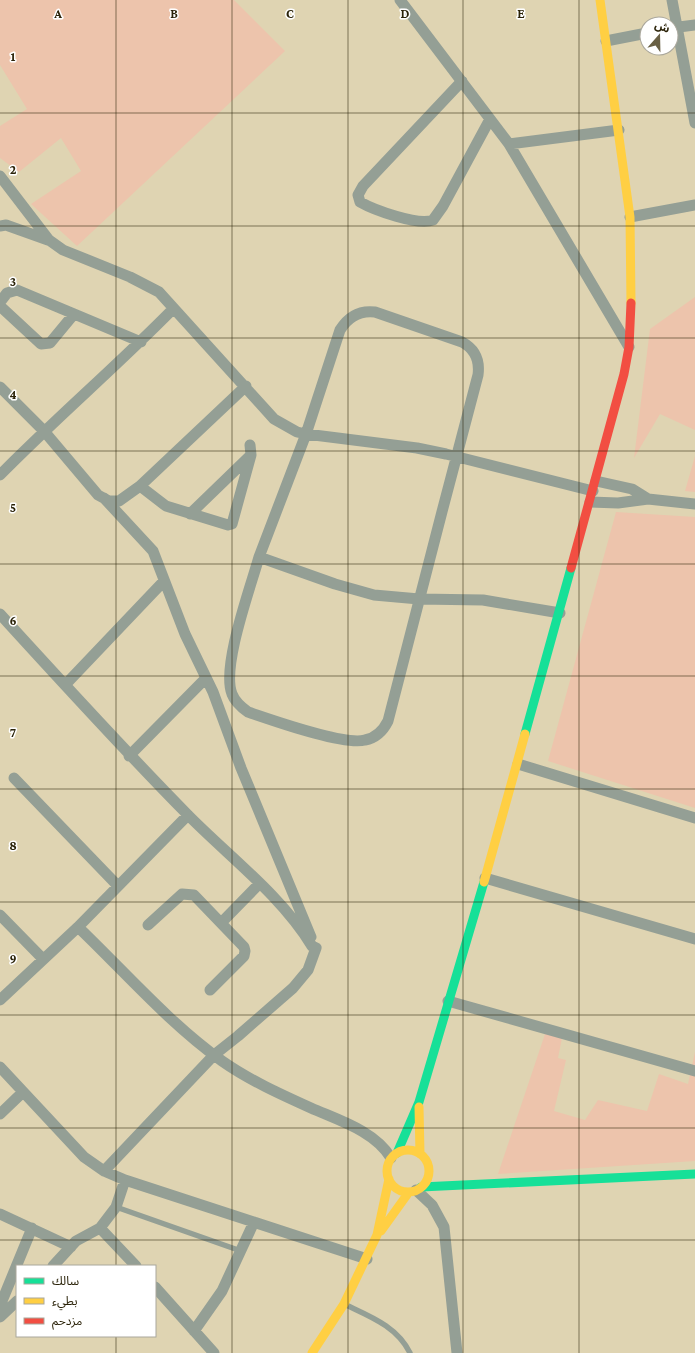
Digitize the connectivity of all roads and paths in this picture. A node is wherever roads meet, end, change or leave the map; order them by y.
1 (400, 0) edge
2 (600, 0) edge
3 (672, 0) edge
4 (673, 16) edge
5 (695, 25) edge
6 (679, 27) edge
7 (639, 35) edge
8 (606, 41) junction
9 (679, 51) edge
10 (462, 81) junction
11 (490, 118) junction
12 (695, 123) edge
13 (619, 130) junction
14 (509, 144) junction
15 (0, 176) edge
16 (695, 206) edge
17 (630, 217) junction
18 (0, 226) edge
19 (49, 240) junction
20 (0, 302) edge
21 (0, 306) edge
22 (173, 309) junction
23 (74, 314) junction
24 (141, 342) junction
25 (629, 347) junction
26 (246, 386) junction
27 (0, 387) edge
28 (44, 431) junction
29 (306, 434) junction
30 (456, 456) junction
31 (0, 475) edge
32 (140, 486) junction
33 (595, 486) junction
34 (104, 498) junction
35 (648, 499) junction
36 (590, 502) junction
37 (695, 504) edge
38 (190, 514) junction
39 (259, 557) junction
40 (164, 581) junction
41 (419, 599) junction
42 (560, 613) junction
43 (1, 617) edge
44 (206, 678) junction
45 (65, 685) junction
46 (129, 756) junction
47 (518, 764) junction
48 (14, 778) dead end
49 (188, 815) junction
50 (695, 818) edge
51 (485, 878) junction
52 (259, 884) junction
53 (118, 886) junction
54 (0, 915) edge
55 (221, 923) junction
56 (148, 925) dead end
57 (78, 927) junction
58 (695, 939) edge
59 (316, 948) junction
60 (43, 959) junction
61 (210, 990) dead end
62 (0, 1000) edge
63 (448, 1001) junction
64 (214, 1055) junction
65 (0, 1067) edge
66 (695, 1071) edge
67 (23, 1092) junction
68 (419, 1102) junction
69 (0, 1114) edge
70 (420, 1154) junction
71 (394, 1156) junction
72 (104, 1171) junction
73 (429, 1171) junction
74 (695, 1174) edge
75 (389, 1179) junction
76 (125, 1180) junction
77 (464, 1186) junction
78 (415, 1190) junction
79 (116, 1207) junction
80 (0, 1214) edge
81 (254, 1222) junction
82 (32, 1228) junction
83 (100, 1228) junction
84 (378, 1235) junction
85 (71, 1247) junction
86 (241, 1251) junction
87 (367, 1259) junction
88 (17, 1265) edge
89 (53, 1265) edge
90 (135, 1265) edge
91 (16, 1267) edge
92 (156, 1288) edge
93 (16, 1301) edge
94 (344, 1304) junction
95 (0, 1306) edge
96 (0, 1317) edge
97 (194, 1331) junction
98 (214, 1353) edge
99 (312, 1353) edge
100 (410, 1353) edge
101 (457, 1353) edge

1 - 10 street
2 - 8 main road
3 - 4 street
5 - 6 street
7 - 8 street
8 - 13 main road
9 - 12 street
10 - 11 street
10 - 11 street
11 - 14 street
13 - 14 street
13 - 17 main road
14 - 25 street
15 - 19 street
16 - 17 street
17 - 25 main road
18 - 19 street
19 - 22 street
20 - 23 street
21 - 23 street
22 - 24 street
22 - 26 street
23 - 24 street
24 - 28 street
25 - 33 main road
26 - 29 street
26 - 32 street
27 - 28 street
28 - 31 street
28 - 34 street
29 - 30 street
29 - 30 street
29 - 39 street
30 - 33 street
30 - 41 street
32 - 34 street
32 - 38 street
33 - 35 street
33 - 36 main road
34 - 40 street
35 - 36 street
35 - 37 street
36 - 42 main road
38 - 38 street
39 - 41 street
39 - 41 street
40 - 44 street
40 - 45 street
41 - 42 street
42 - 47 main road
43 - 45 street
44 - 46 street
44 - 59 street
45 - 46 street
46 - 49 street
47 - 50 street
47 - 51 main road
48 - 53 street
49 - 52 street
49 - 53 street
51 - 58 street
51 - 63 main road
52 - 55 street
52 - 59 street
53 - 57 street
54 - 60 street
55 - 56 street
55 - 61 street
57 - 60 street
57 - 64 street
59 - 64 street
60 - 62 street
63 - 66 street
63 - 68 main road
64 - 71 street
64 - 72 street
65 - 67 street
67 - 69 street
67 - 72 street
68 - 70 main road
68 - 71 main road
70 - 71 main road
70 - 73 main road
71 - 75 main road
72 - 76 street
73 - 77 main road
73 - 78 main road
74 - 77 main road
75 - 78 main road
75 - 84 main road
76 - 79 street
76 - 81 street
77 - 78 main road
78 - 84 main road
78 - 101 street
79 - 83 street
79 - 86 lane
80 - 82 street
81 - 86 street
81 - 87 street
82 - 85 street
82 - 88 street
83 - 85 street
83 - 90 street
84 - 87 main road
85 - 89 street
86 - 97 street
87 - 94 main road
91 - 95 street
92 - 97 street
93 - 96 street
94 - 99 main road
94 - 100 lane
97 - 98 street

